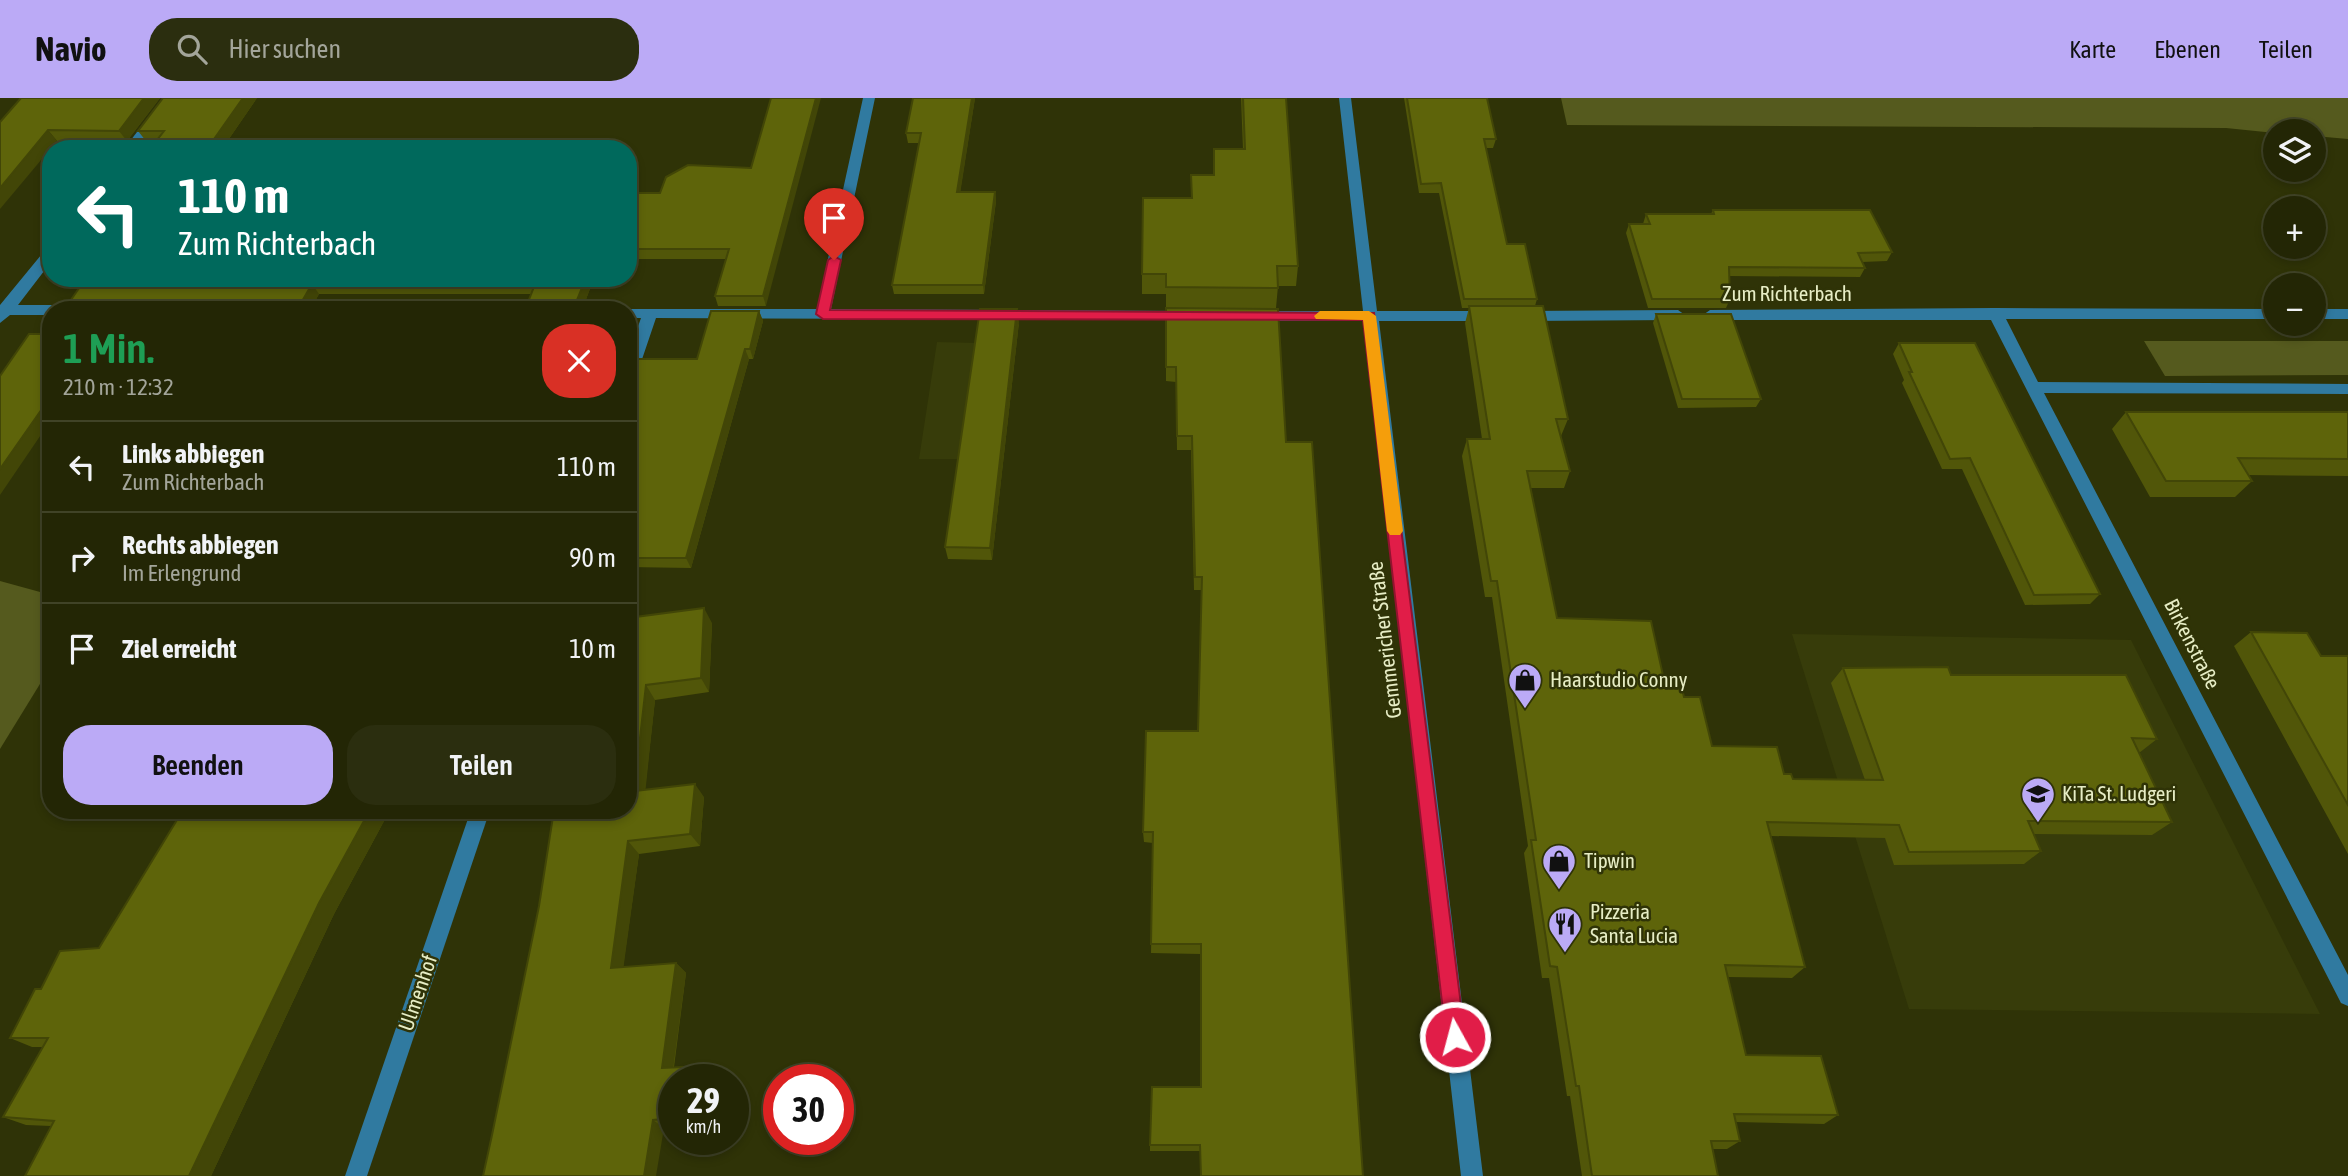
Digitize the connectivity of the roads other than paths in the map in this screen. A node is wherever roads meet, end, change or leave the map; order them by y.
1 (169, 98) edge
2 (869, 98) edge
3 (1345, 98) edge
4 (137, 140) edge
5 (42, 263) edge
6 (42, 311) edge
7 (2, 313) edge
8 (637, 313) edge
9 (650, 313) junction
10 (1995, 313) junction
11 (823, 314) junction
12 (2263, 314) edge
13 (2326, 314) edge
14 (2348, 314) edge
15 (1208, 316) edge
16 (1235, 316) edge
17 (1369, 316) junction
18 (637, 351) edge
19 (2033, 387) junction
20 (2348, 389) edge
21 (478, 819) edge
22 (2348, 996) edge
23 (356, 1176) edge
24 (1472, 1176) edge

1 - 4 street
2 - 11 street
3 - 17 street, Gemmericher Straße
5 - 7 street
6 - 7 street
8 - 9 street
9 - 11 street
9 - 18 street
10 - 12 street, Zum Richterbach
10 - 17 street, Zum Richterbach
10 - 19 street, Birkenstraße
11 - 15 street
13 - 14 street
16 - 17 street, Zum Richterbach
17 - 24 street, Gemmericher Straße
19 - 20 street
19 - 22 street, Birkenstraße
21 - 23 street, Ulmenhof

